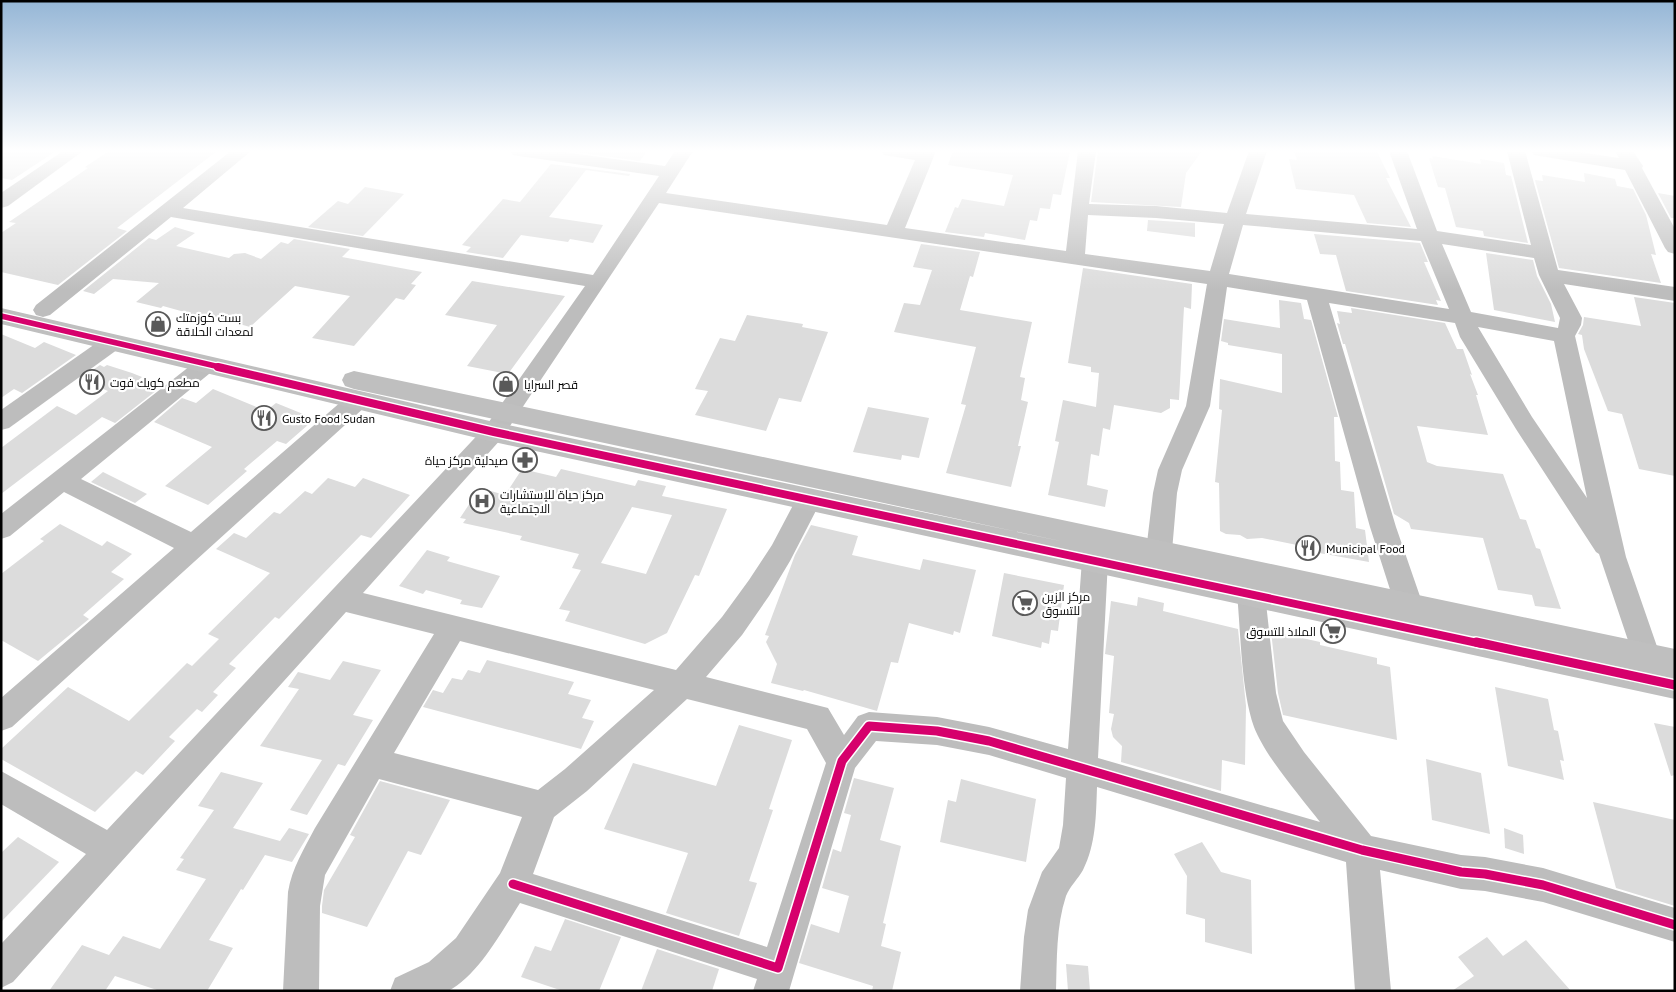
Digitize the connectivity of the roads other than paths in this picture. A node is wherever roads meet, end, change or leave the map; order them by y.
1 (183, 197) edge
2 (654, 197) edge
3 (656, 197) edge
4 (908, 197) edge
5 (1081, 197) edge
6 (1241, 197) edge
7 (1415, 197) edge
8 (1528, 197) edge
9 (1649, 197) edge
10 (1079, 209) junction
11 (166, 211) junction
12 (1236, 219) junction
13 (894, 232) junction
14 (1429, 236) junction
15 (1675, 248) edge
16 (1543, 253) junction
17 (1075, 259) junction
18 (1549, 275) junction
19 (1218, 279) junction
20 (598, 282) junction
21 (1675, 294) edge
22 (1316, 295) junction
23 (1, 300) edge
24 (43, 310) junction
25 (1, 316) edge
26 (1464, 318) junction
27 (1564, 336) junction
28 (113, 342) junction
29 (207, 364) junction
30 (358, 400) junction
31 (1, 422) edge
32 (501, 422) junction
33 (62, 480) junction
34 (809, 498) junction
35 (1, 529) edge
36 (195, 546) junction
37 (1159, 551) junction
38 (1613, 557) junction
39 (1095, 560) junction
40 (1251, 594) junction
41 (341, 598) junction
42 (1409, 605) junction
43 (453, 627) junction
44 (1647, 658) junction
45 (1675, 663) edge
46 (681, 684) junction
47 (1675, 685) edge
48 (1, 717) edge
49 (842, 761) junction
50 (372, 762) junction
51 (1083, 768) junction
52 (1, 786) edge
53 (542, 807) junction
54 (110, 850) junction
55 (1362, 850) junction
56 (513, 884) junction
57 (1675, 924) edge
58 (1, 970) edge
59 (774, 980) edge
60 (302, 991) edge
61 (408, 991) edge
62 (1038, 991) edge
63 (1373, 991) edge

1 - 11 street
2 - 20 street
3 - 13 street
4 - 13 street
5 - 10 street
6 - 12 street
7 - 14 street
8 - 16 street
9 - 15 street
10 - 12 street
10 - 17 street
11 - 20 street
11 - 24 street
12 - 14 street
12 - 19 street
13 - 17 street
14 - 16 street
14 - 26 street
16 - 18 street
17 - 19 street
18 - 21 street
18 - 27 street
19 - 22 street
19 - 37 street
20 - 32 street
22 - 26 street
22 - 42 street
23 - 24 street
24 - 32 street
25 - 28 street
26 - 27 street
26 - 38 street
27 - 38 street
28 - 29 street
28 - 31 street
29 - 30 street
29 - 33 street
30 - 32 street
30 - 36 street
32 - 34 street
32 - 37 street
32 - 41 street
33 - 35 street
33 - 36 street
34 - 39 street
34 - 46 street
36 - 48 street
37 - 42 street
38 - 44 street
39 - 40 street
39 - 51 street
40 - 47 street
40 - 55 street
41 - 43 street
41 - 54 street
42 - 44 street
43 - 46 street
43 - 50 street
44 - 45 street
46 - 49 street
46 - 53 street
49 - 51 street
49 - 59 street
50 - 53 street
50 - 60 street
51 - 55 street
51 - 62 street
52 - 54 street
53 - 56 street
54 - 58 street
55 - 57 street
55 - 63 street
56 - 59 street
56 - 61 street

